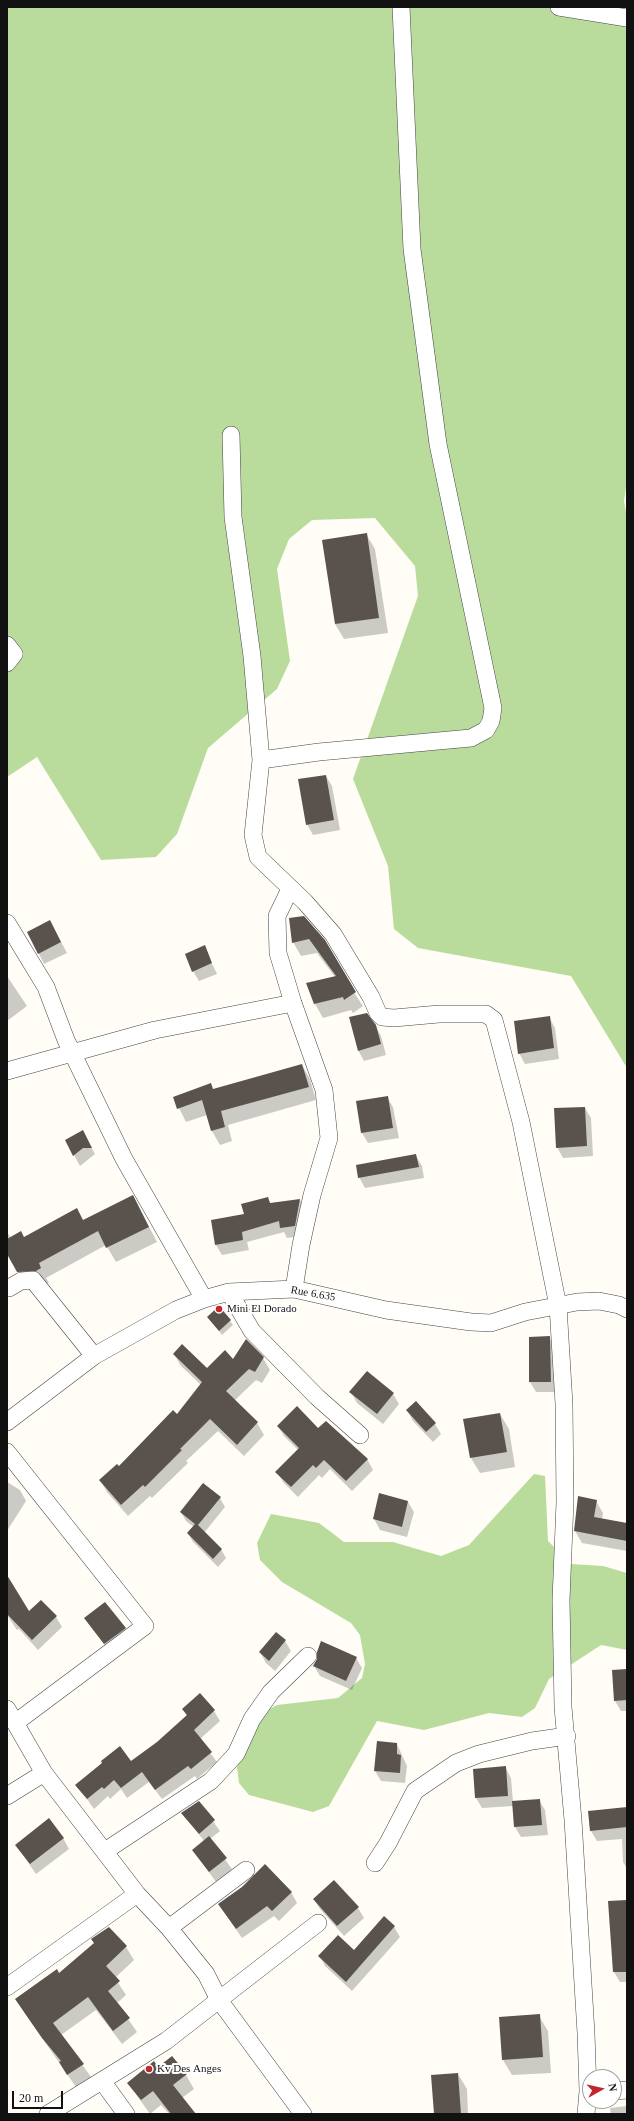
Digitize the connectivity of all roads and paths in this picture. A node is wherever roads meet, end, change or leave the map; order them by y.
1 (401, 7) edge
2 (559, 7) edge
3 (627, 18) edge
4 (231, 435) dead end
5 (7, 645) edge
6 (7, 663) edge
7 (261, 760) junction
8 (290, 889) junction
9 (7, 923) edge
10 (293, 1003) junction
11 (73, 1054) junction
12 (7, 1071) edge
13 (10, 1288) dead end
14 (294, 1289) junction
15 (229, 1292) junction
16 (204, 1298) junction
17 (558, 1306) junction
18 (627, 1309) edge
19 (94, 1356) junction
20 (7, 1422) edge
21 (360, 1435) dead end
22 (7, 1452) edge
23 (308, 1656) dead end
24 (11, 1716) edge
25 (567, 1736) junction
26 (44, 1773) junction
27 (7, 1796) edge
28 (105, 1851) junction
29 (375, 1863) dead end
30 (246, 1870) dead end
31 (137, 1894) junction
32 (318, 1923) dead end
33 (169, 1928) junction
34 (7, 1987) edge
35 (219, 2000) junction
36 (588, 2069) edge
37 (102, 2082) junction
38 (48, 2114) edge
39 (126, 2114) edge
40 (303, 2114) edge

1 - 7 street
2 - 3 street
4 - 7 street
5 - 6 street
7 - 8 street
8 - 10 street
8 - 17 street
9 - 11 street
10 - 11 street
10 - 14 street
11 - 12 street
11 - 16 street
13 - 19 street
14 - 15 street, Rue 6.635
14 - 17 street, Rue 6.635
15 - 16 street, Rue 6.635
15 - 21 street
16 - 19 street, Rue 6.635
17 - 18 street, Rue 6.635
17 - 25 street
19 - 20 street, Rue 6.635
22 - 24 street
23 - 28 street
24 - 26 street
25 - 29 street
25 - 36 street
26 - 27 street
26 - 28 street
28 - 31 street
30 - 33 street
31 - 33 street
31 - 34 street
32 - 35 street
33 - 35 street
35 - 37 street
35 - 40 street
37 - 38 street
37 - 39 street

